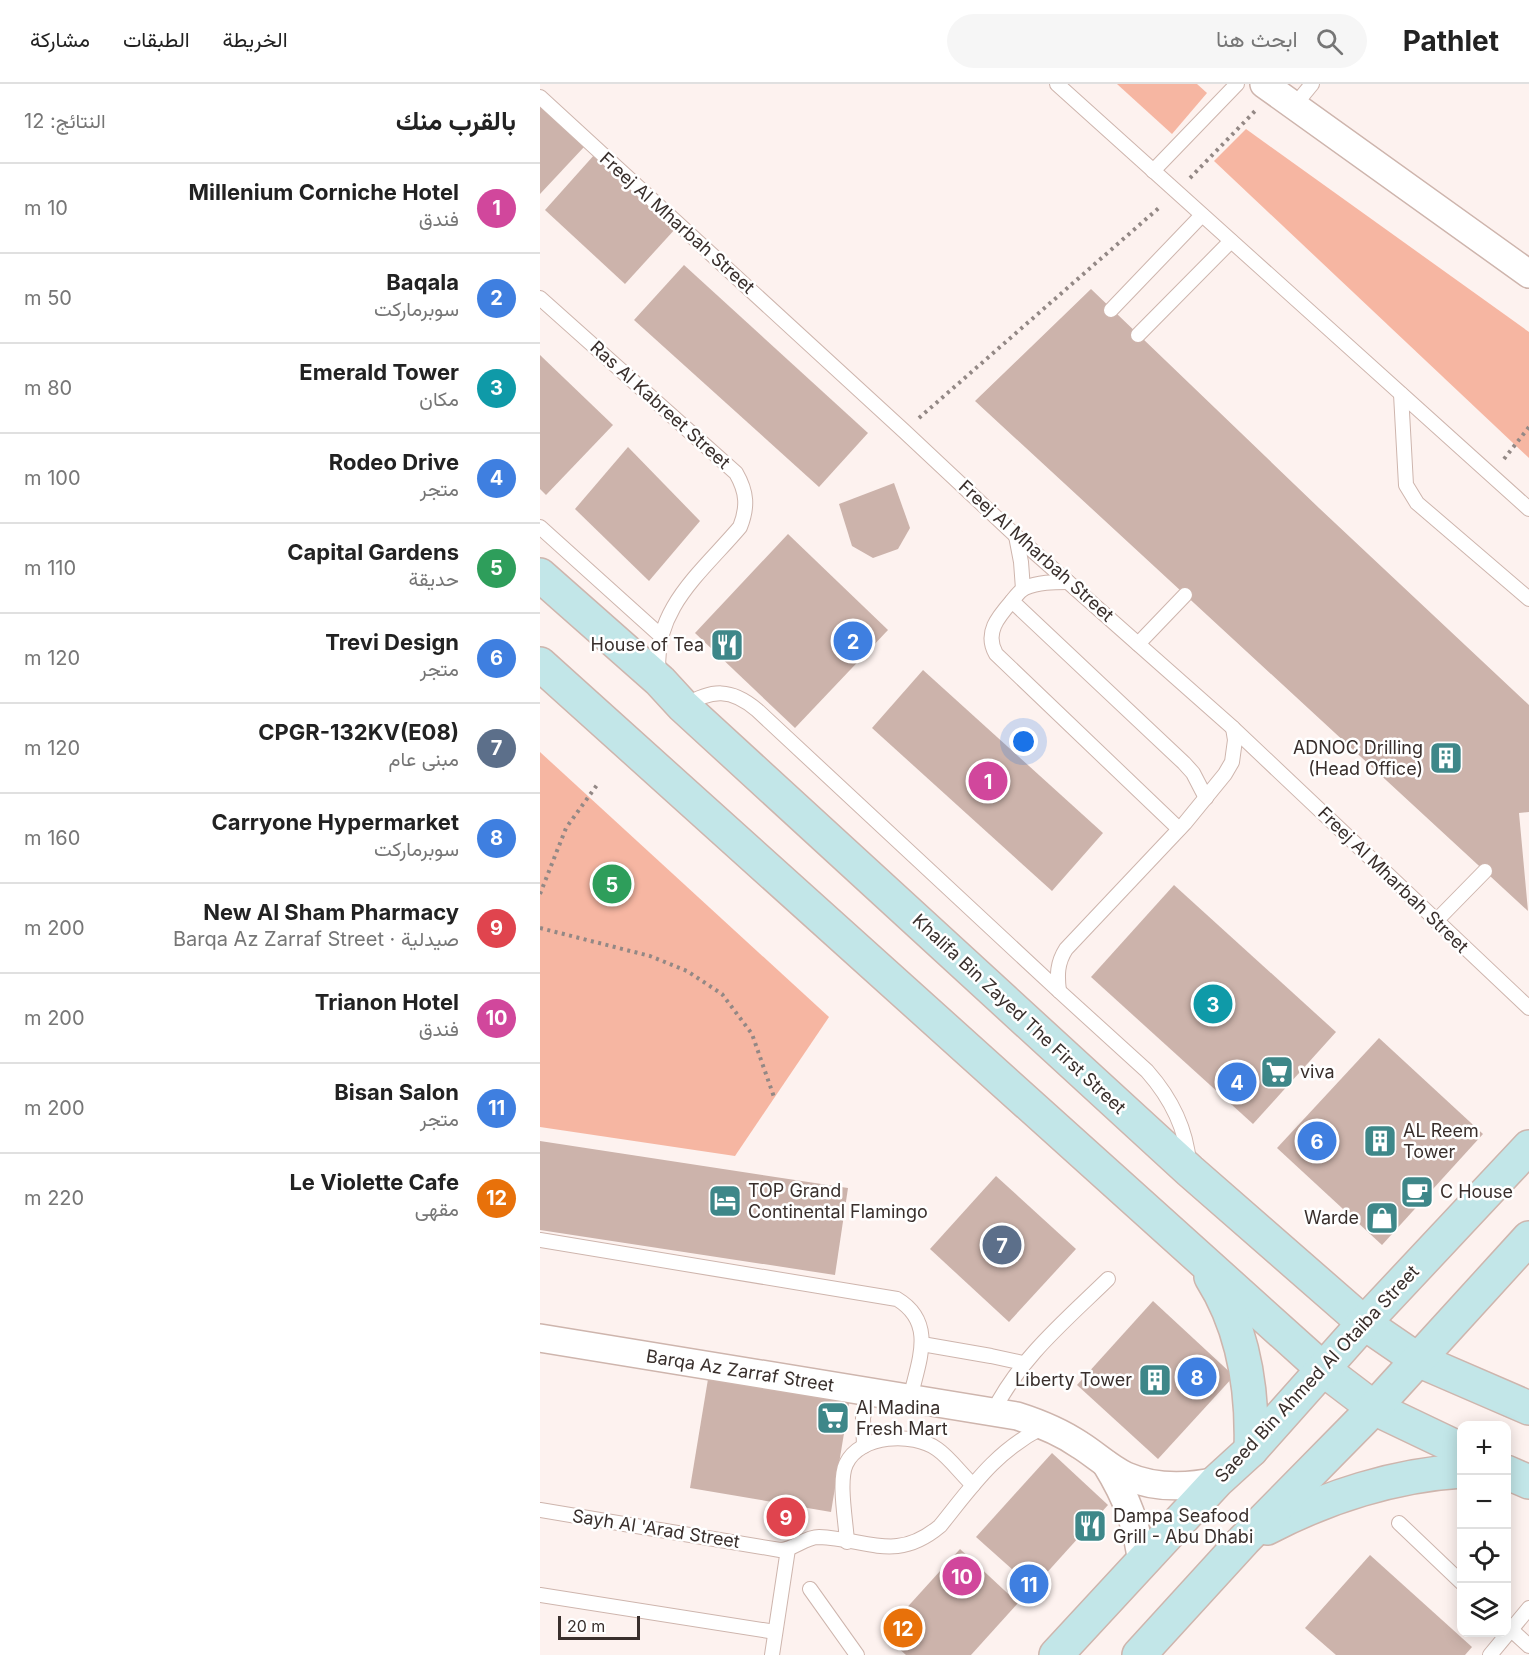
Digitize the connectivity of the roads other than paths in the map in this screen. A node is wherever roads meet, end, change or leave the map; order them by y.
1 (1057, 84) edge
2 (1237, 84) edge
3 (1264, 84) edge
4 (1312, 84) edge
5 (540, 97) edge
6 (1294, 106) junction
7 (1153, 171) junction
8 (1202, 215) junction
9 (1231, 241) junction
10 (1529, 274) edge
11 (540, 298) edge
12 (1112, 310) dead end
13 (1138, 335) dead end
14 (1401, 393) junction
15 (1529, 509) edge
16 (540, 526) edge
17 (1016, 536) junction
18 (540, 575) edge
19 (1068, 582) junction
20 (1023, 589) junction
21 (1185, 595) dead end
22 (1529, 599) edge
23 (1012, 601) junction
24 (661, 636) junction
25 (1138, 644) junction
26 (540, 664) edge
27 (660, 681) junction
28 (683, 706) junction
29 (1233, 728) junction
30 (1206, 798) junction
31 (1179, 830) junction
32 (1485, 872) dead end
33 (1437, 921) junction
34 (1059, 991) junction
35 (1529, 1008) edge
36 (1529, 1147) edge
37 (1190, 1171) junction
38 (1529, 1238) edge
39 (540, 1240) edge
40 (1196, 1256) junction
41 (1108, 1279) dead end
42 (1364, 1323) junction
43 (540, 1338) edge
44 (922, 1344) junction
45 (1418, 1360) junction
46 (1023, 1364) junction
47 (1324, 1370) junction
48 (869, 1392) junction
49 (910, 1399) junction
50 (1374, 1408) junction
51 (1529, 1408) edge
52 (993, 1412) junction
53 (1045, 1426) junction
54 (864, 1446) junction
55 (1457, 1448) edge
56 (1251, 1450) junction
57 (1106, 1464) junction
58 (1457, 1472) edge
59 (1511, 1474) edge
60 (1217, 1481) junction
61 (1529, 1482) edge
62 (973, 1485) junction
63 (540, 1510) edge
64 (1399, 1523) dead end
65 (1244, 1540) junction
66 (847, 1542) junction
67 (788, 1549) junction
68 (1142, 1564) junction
69 (1457, 1578) edge
70 (810, 1589) dead end
71 (540, 1595) edge
72 (1529, 1608) edge
73 (1511, 1626) edge
74 (1511, 1630) edge
75 (775, 1632) junction
76 (1503, 1637) edge
77 (1529, 1646) edge
78 (772, 1655) edge
79 (857, 1655) edge
80 (1056, 1655) edge
81 (1139, 1655) edge
82 (1490, 1655) edge

1 - 7 lane
2 - 7 lane
3 - 6 street
4 - 6 lane
5 - 17 lane, Freej Al Mharbah Street
6 - 10 street
7 - 8 lane
8 - 9 lane
8 - 12 lane
9 - 13 lane
9 - 14 lane
11 - 24 lane, Ras Al Kabreet Street
14 - 15 lane
14 - 22 lane
16 - 24 lane
17 - 19 lane, Freej Al Mharbah Street
17 - 20 lane
18 - 27 main road, Khalifa Bin Zayed The First Street
19 - 20 lane
19 - 25 lane, Freej Al Mharbah Street
20 - 23 lane
21 - 25 lane
23 - 30 lane
23 - 31 lane
24 - 27 lane, Ras Al Kabreet Street
25 - 29 lane, Freej Al Mharbah Street
26 - 40 main road
27 - 28 main road, Khalifa Bin Zayed The First Street
28 - 34 lane
28 - 37 main road, Khalifa Bin Zayed The First Street
29 - 30 lane
29 - 33 lane, Freej Al Mharbah Street
30 - 31 lane
31 - 34 lane
32 - 33 lane
33 - 35 lane, Freej Al Mharbah Street
34 - 37 lane
36 - 42 main road, Saeed Bin Ahmed Al Otaiba Street
37 - 42 main road, Khalifa Bin Zayed The First Street
38 - 45 main road
39 - 44 lane
40 - 47 main road
40 - 56 main road
41 - 46 lane
42 - 45 main road, Khalifa Bin Zayed The First Street
42 - 47 main road, Saeed Bin Ahmed Al Otaiba Street
43 - 48 street, Barqa Az Zarraf Street
44 - 46 lane
44 - 49 lane
45 - 50 main road
45 - 51 main road, Khalifa Bin Zayed The First Street
46 - 52 lane
47 - 50 main road
47 - 56 main road, Saeed Bin Ahmed Al Otaiba Street
48 - 49 street, Barqa Az Zarraf Street
48 - 54 lane
49 - 52 street, Barqa Az Zarraf Street
50 - 55 main road
50 - 65 main road
52 - 53 street, Barqa Az Zarraf Street
53 - 57 street, Barqa Az Zarraf Street
53 - 62 lane, Sayh Al 'Arad Street
54 - 62 lane
54 - 66 lane
56 - 60 main road, Saeed Bin Ahmed Al Otaiba Street
57 - 60 street, Barqa Az Zarraf Street
57 - 68 street, Barqa Az Zarraf Street
58 - 65 main road
59 - 61 main road
60 - 68 main road, Saeed Bin Ahmed Al Otaiba Street
62 - 66 lane, Sayh Al 'Arad Street
63 - 67 lane, Sayh Al 'Arad Street
64 - 69 lane
65 - 81 main road
66 - 67 lane, Sayh Al 'Arad Street
67 - 75 lane
68 - 80 main road, Saeed Bin Ahmed Al Otaiba Street
70 - 79 lane
71 - 75 lane
72 - 73 lane
74 - 77 lane
75 - 78 lane
76 - 82 lane

